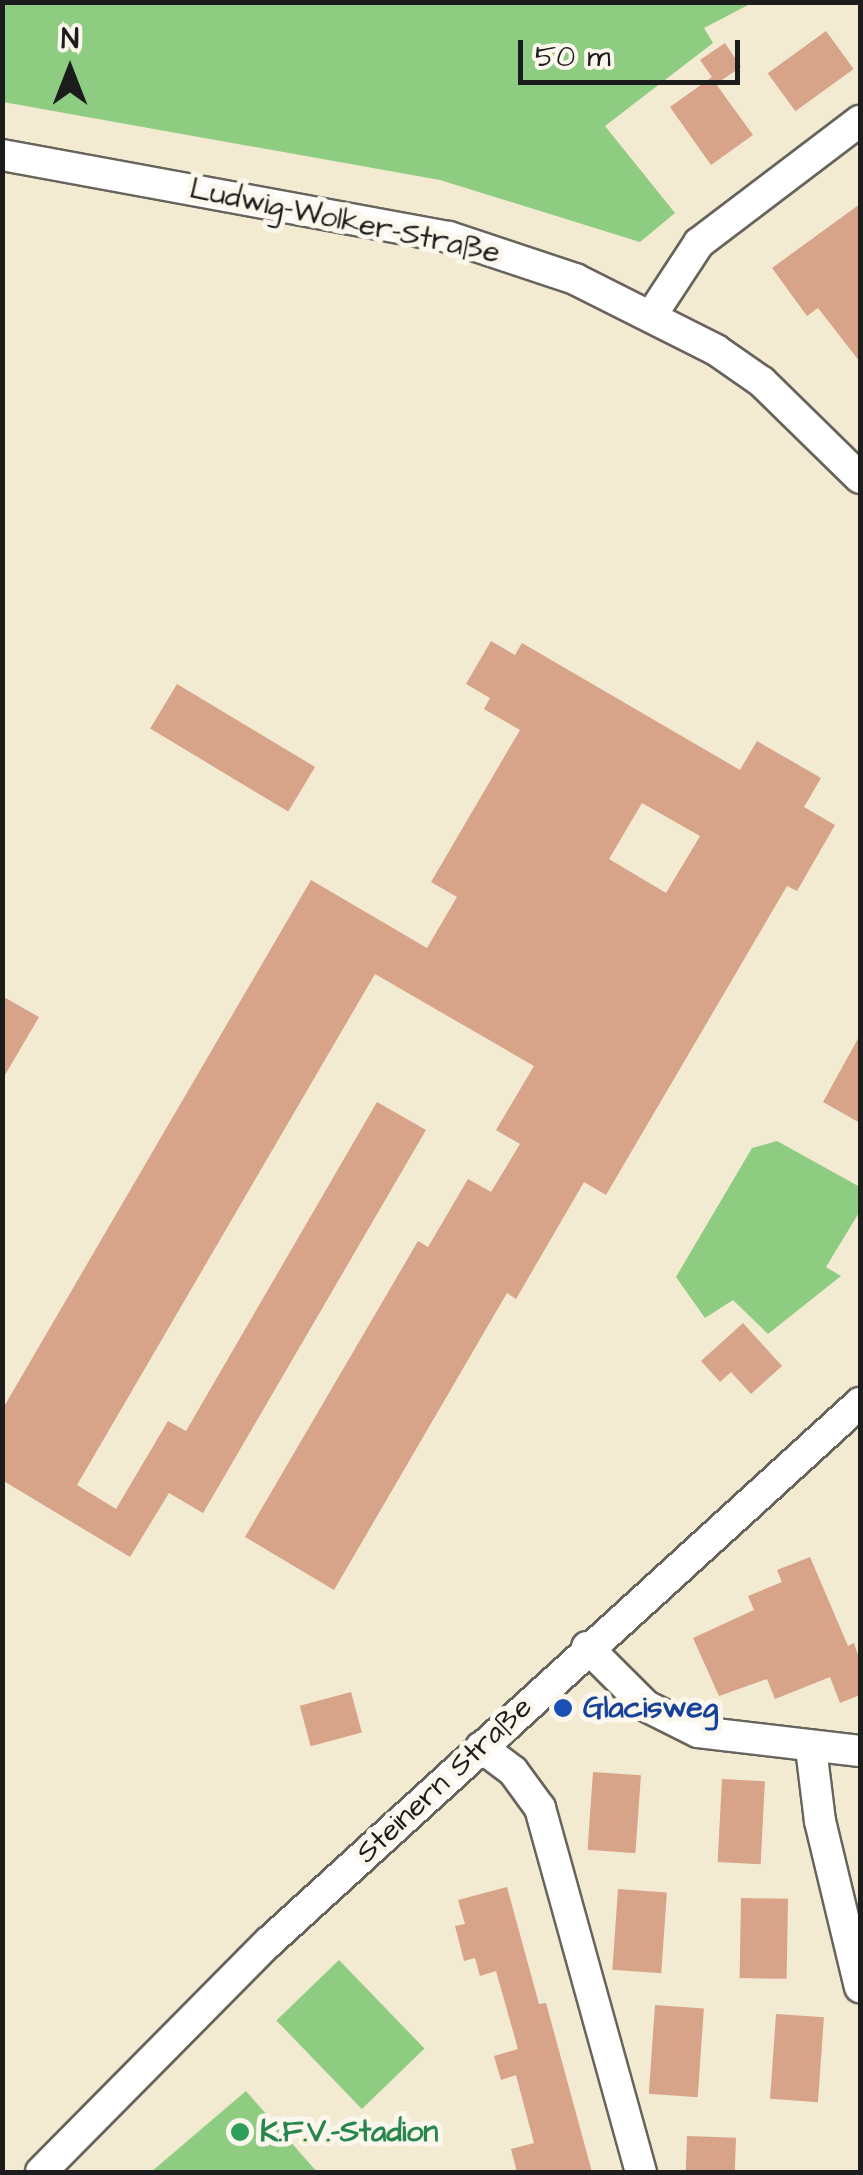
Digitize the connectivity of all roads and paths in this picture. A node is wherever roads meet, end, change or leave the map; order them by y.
1 (860, 121) edge
2 (2, 155) edge
3 (653, 313) junction
4 (860, 478) edge
5 (860, 1404) edge
6 (587, 1647) junction
7 (481, 1746) junction
8 (811, 1748) junction
9 (860, 1751) edge
10 (860, 1987) edge
11 (41, 2172) edge
12 (641, 2172) edge

1 - 3 street
2 - 3 street, Ludwig-Wolker-Straße
3 - 4 street, Ludwig-Wolker-Straße
5 - 6 street, Steinern Straße
6 - 7 street, Steinern Straße
6 - 8 street
7 - 11 street, Steinern Straße
7 - 12 street
8 - 9 street
8 - 10 street

